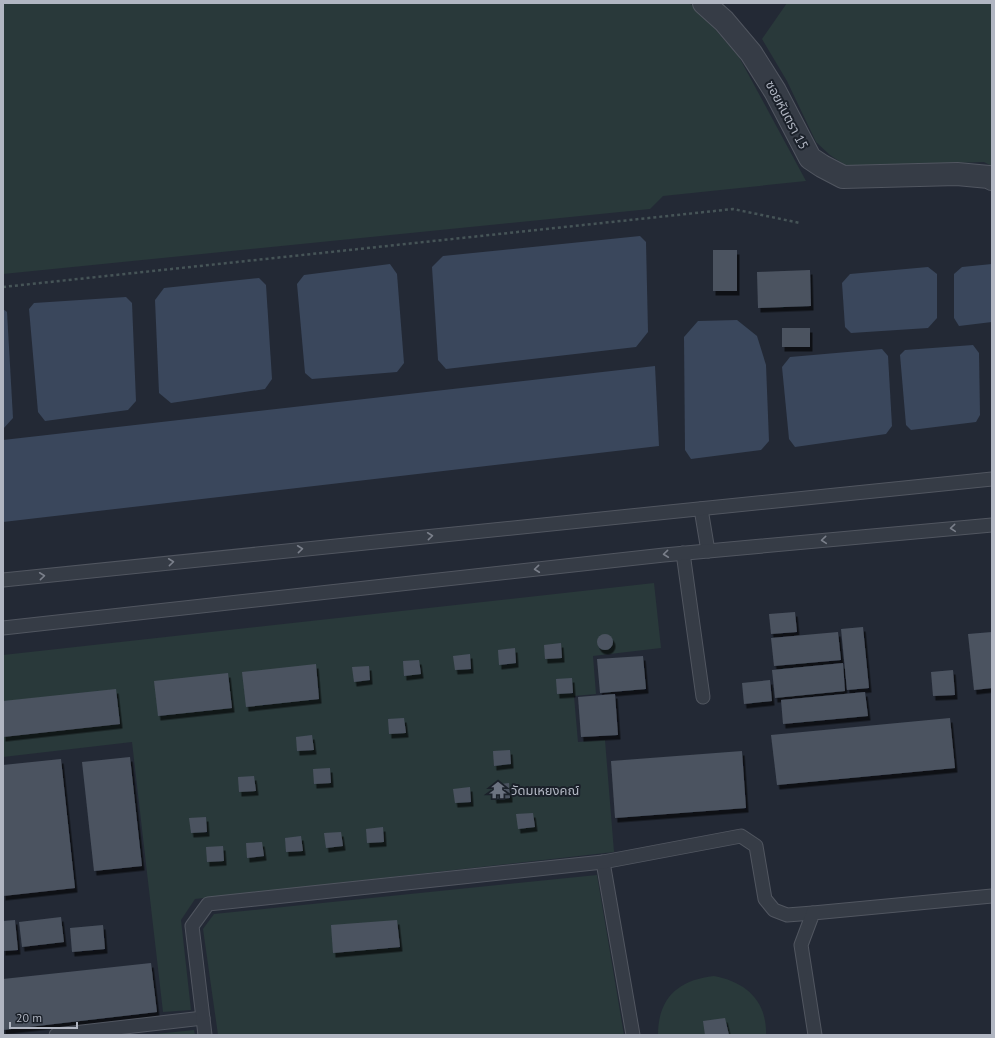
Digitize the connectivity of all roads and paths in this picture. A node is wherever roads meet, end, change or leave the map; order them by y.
1 (704, 3) edge
2 (992, 179) edge
3 (800, 223) dead end
4 (3, 287) edge
5 (992, 479) edge
6 (701, 508) junction
7 (992, 525) edge
8 (708, 551) junction
9 (683, 553) junction
10 (3, 580) edge
11 (3, 628) edge
12 (703, 697) dead end
13 (603, 862) junction
14 (992, 896) edge
15 (813, 913) junction
16 (203, 1018) junction
17 (56, 1035) edge
18 (205, 1035) edge
19 (633, 1035) edge
20 (815, 1035) edge

1 - 2 street, ซอยหันตรา 15
3 - 4 path
5 - 6 lane
6 - 8 lane
10 -> 6 lane
7 -> 8 lane
8 - 9 lane
9 -> 11 lane
9 - 12 lane
13 - 15 lane
13 - 16 lane
13 - 19 lane
14 - 15 lane
15 - 20 lane
16 - 17 lane
16 - 18 lane

